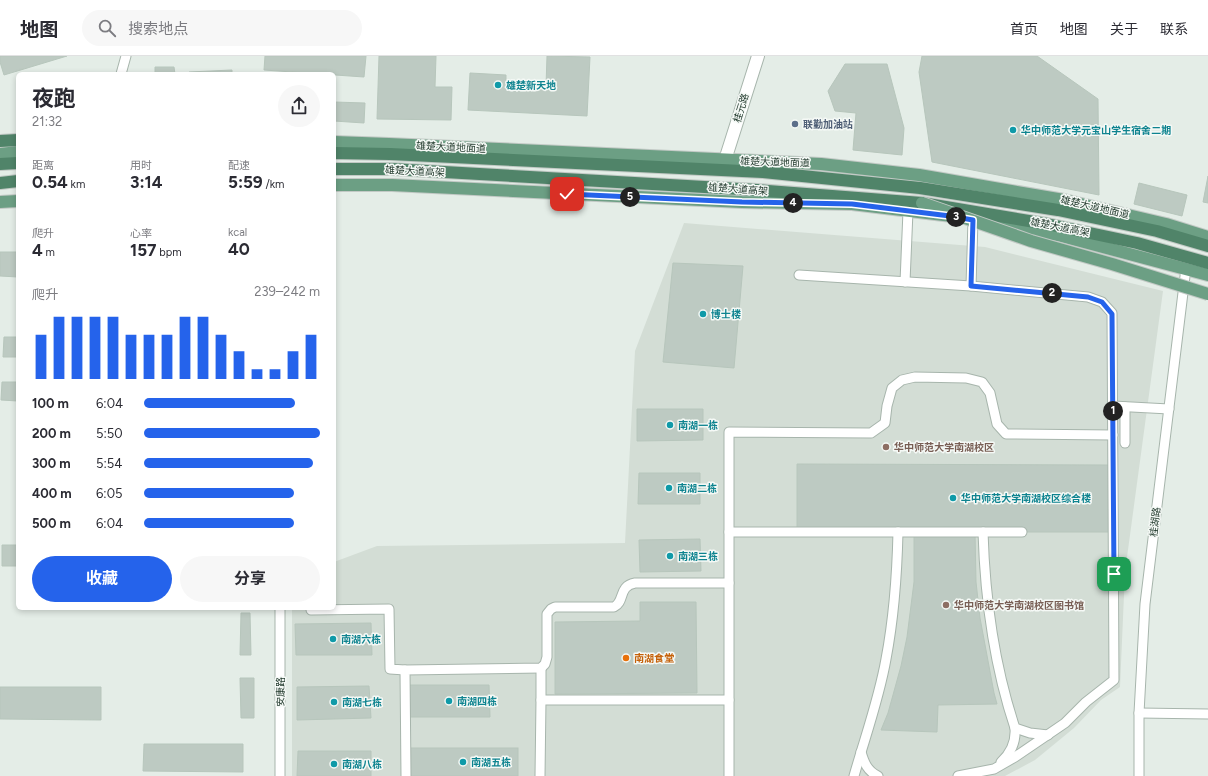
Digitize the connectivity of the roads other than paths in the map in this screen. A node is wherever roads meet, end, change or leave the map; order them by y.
1 (126, 56) edge
2 (758, 56) edge
3 (122, 72) edge
4 (16, 140) edge
5 (0, 141) edge
6 (336, 142) edge
7 (16, 152) edge
8 (336, 153) edge
9 (0, 154) edge
10 (725, 160) junction
11 (16, 163) edge
12 (0, 164) edge
13 (336, 169) edge
14 (16, 181) edge
15 (0, 183) edge
16 (336, 185) edge
17 (16, 201) edge
18 (0, 202) edge
19 (922, 203) junction
20 (908, 211) junction
21 (973, 220) junction
22 (1157, 231) junction
23 (1208, 237) edge
24 (1208, 241) edge
25 (1208, 246) edge
26 (1208, 263) edge
27 (1186, 268) junction
28 (1208, 274) edge
29 (799, 275) dead end
30 (905, 282) junction
31 (971, 286) junction
32 (1208, 294) edge
33 (1113, 406) junction
34 (1125, 407) junction
35 (1169, 409) junction
36 (755, 432) junction
37 (1113, 435) junction
38 (755, 442) dead end
39 (1125, 442) dead end
40 (729, 532) junction
41 (898, 532) junction
42 (983, 532) junction
43 (1022, 532) dead end
44 (729, 583) junction
45 (280, 610) edge
46 (336, 610) edge
47 (541, 668) junction
48 (405, 670) junction
49 (541, 700) junction
50 (729, 700) junction
51 (1139, 713) junction
52 (1208, 714) edge
53 (1015, 728) junction
54 (1048, 735) junction
55 (861, 752) junction
56 (994, 769) junction
57 (280, 776) edge
58 (406, 776) edge
59 (540, 776) edge
60 (729, 776) edge
61 (854, 776) edge
62 (878, 776) edge
63 (958, 776) edge
64 (1139, 776) edge

1 - 3 street
2 - 10 street, 桂元路
4 - 5 highway
6 - 10 main road, 雄楚大道地面道
7 - 9 main road
8 - 22 highway, 雄楚大道高架
10 - 23 main road, 雄楚大道地面道
11 - 12 highway
13 - 19 highway, 雄楚大道高架
14 - 15 highway
16 - 20 main road
17 - 18 main road
19 - 26 highway, 雄楚大道高架, bridge
19 - 32 main road, bridge
20 - 21 main road
20 - 30 street
21 - 27 main road
21 - 31 street
22 - 24 main road
22 - 25 highway, 雄楚大道高架
27 - 28 main road
27 - 35 street, 桂湖路
29 - 30 street
30 - 31 street
31 - 33 street
33 - 34 street
33 - 37 street
34 - 35 street
34 - 39 street
35 - 51 street, 桂湖路
36 - 37 street
36 - 38 street
36 - 40 street
37 - 54 street
40 - 41 street
40 - 44 street
41 - 42 street
41 - 55 street
42 - 43 street
42 - 53 street
44 - 47 street
44 - 50 street
45 - 57 street, 安康路
46 - 48 street
47 - 48 street
47 - 49 street
48 - 58 street
49 - 50 street
49 - 59 street
50 - 60 street
51 - 52 street
51 - 64 street, 桂湖路
53 - 54 street
53 - 56 street
54 - 56 street
55 - 61 street
55 - 62 street
56 - 63 street

